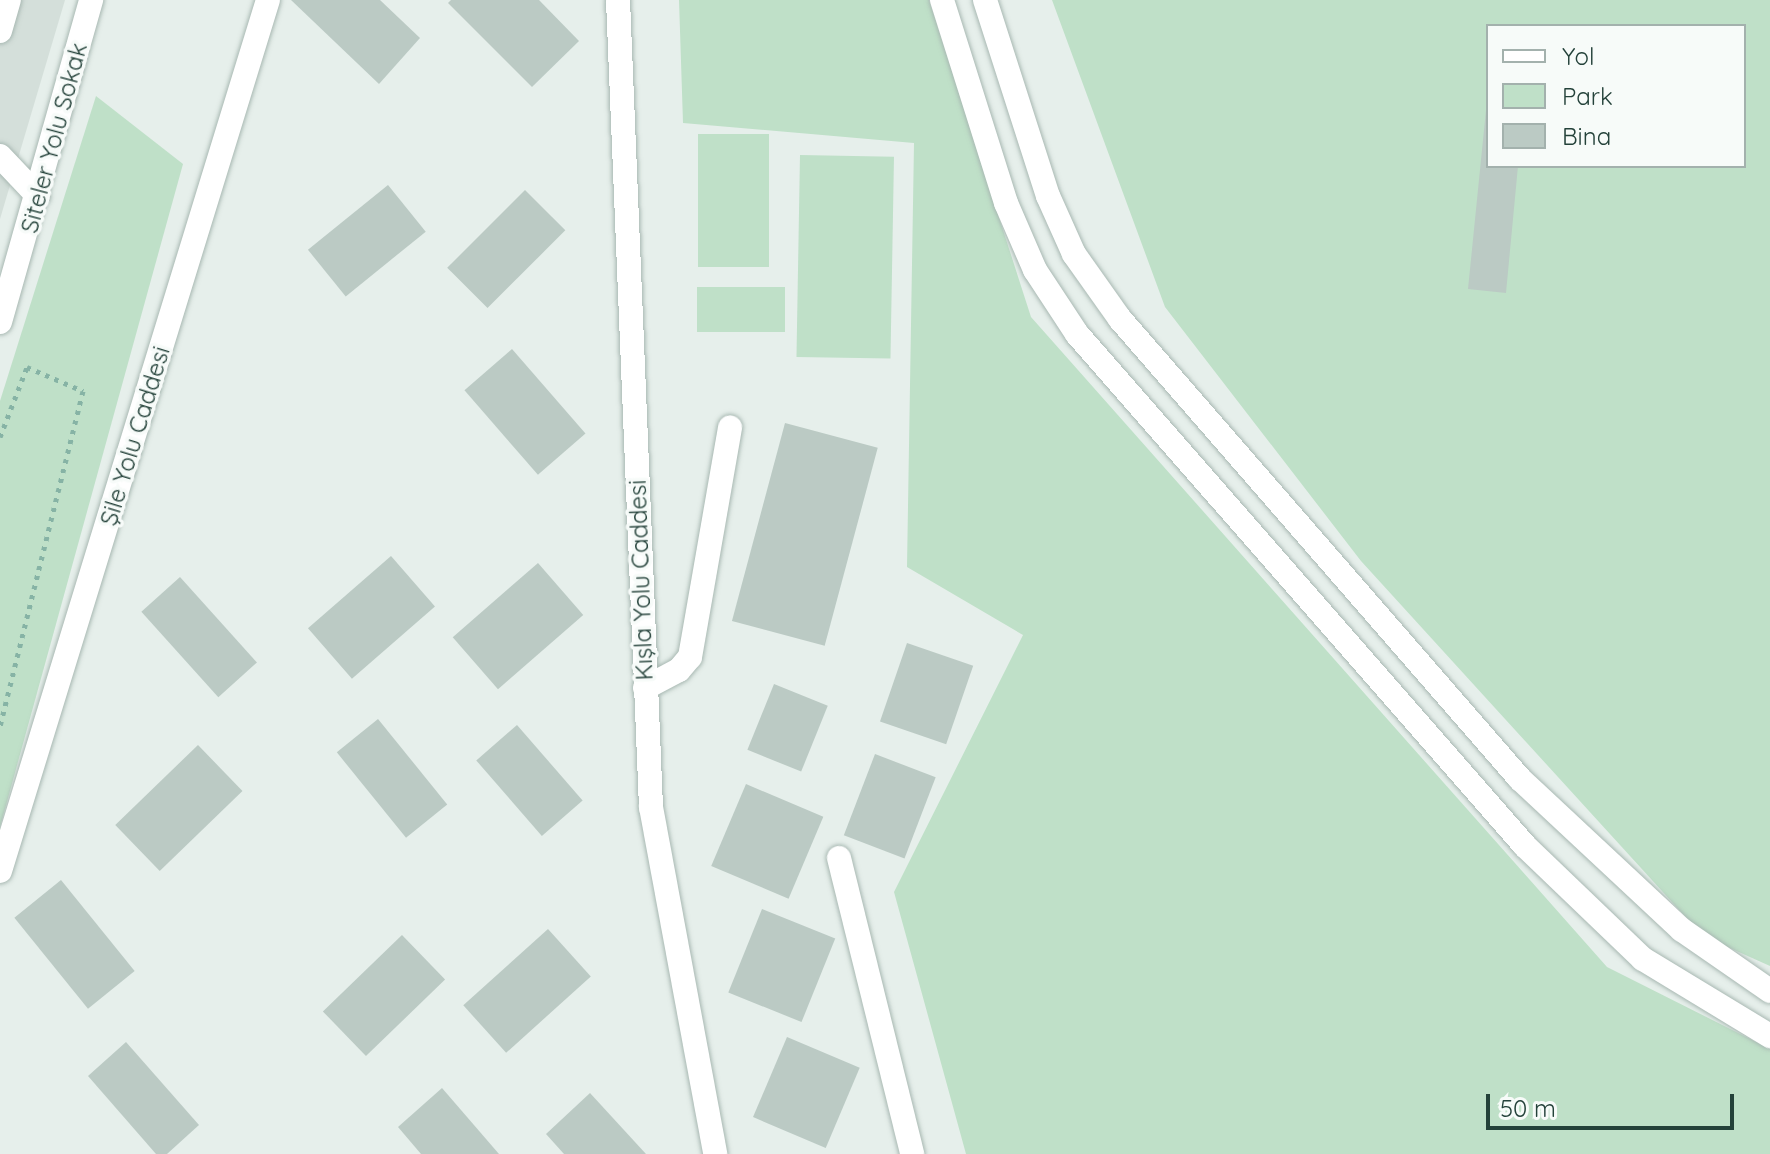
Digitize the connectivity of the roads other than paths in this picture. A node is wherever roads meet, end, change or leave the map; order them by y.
1 (9, 0) edge
2 (91, 0) edge
3 (268, 0) edge
4 (618, 0) edge
5 (942, 0) edge
6 (985, 0) edge
7 (0, 31) edge
8 (1011, 83) junction
9 (972, 96) junction
10 (0, 156) edge
11 (38, 196) junction
12 (1057, 218) junction
13 (1021, 238) junction
14 (3, 307) edge
15 (730, 427) dead end
16 (645, 688) junction
17 (839, 858) dead end
18 (0, 871) edge
19 (1770, 991) edge
20 (1770, 1036) edge
21 (715, 1154) edge
22 (912, 1154) edge

1 - 7 street
2 - 11 street, Siteler Yolu Sokak
3 - 18 street, Şile Yolu Caddesi
4 - 16 street, Kışla Yolu Caddesi
5 - 9 street
6 - 8 street
8 - 9 street
8 - 12 street
9 - 13 street
10 - 11 street
11 - 14 street, Siteler Yolu Sokak
12 - 13 street
12 - 19 street
13 - 20 street
15 - 16 street
16 - 21 street, Kışla Yolu Caddesi
17 - 22 street

